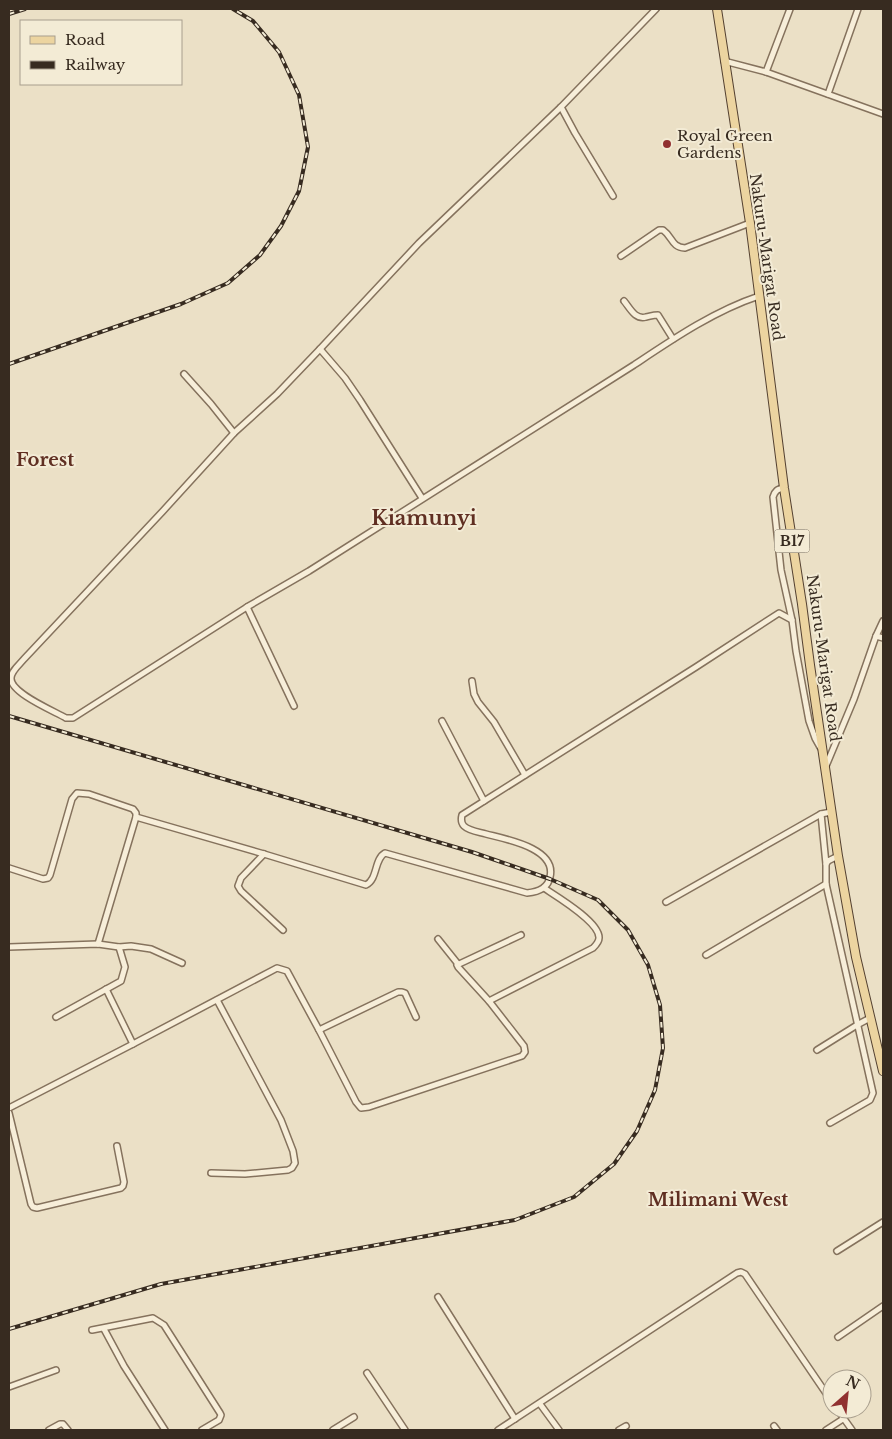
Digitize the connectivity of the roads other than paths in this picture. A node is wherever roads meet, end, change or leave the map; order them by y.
1 (656, 9) edge
2 (717, 9) edge
3 (790, 9) edge
4 (858, 9) edge
5 (724, 62) junction
6 (766, 72) junction
7 (828, 94) junction
8 (561, 107) junction
9 (883, 114) edge
10 (613, 196) dead end
11 (750, 223) junction
12 (621, 256) dead end
13 (759, 296) junction
14 (624, 301) dead end
15 (673, 339) junction
16 (320, 350) junction
17 (184, 374) dead end
18 (234, 433) junction
19 (784, 488) junction
20 (422, 498) junction
21 (788, 606) junction
22 (247, 607) junction
23 (779, 613) junction
24 (792, 620) junction
25 (883, 621) edge
26 (876, 636) junction
27 (883, 638) edge
28 (472, 681) dead end
29 (294, 706) dead end
30 (442, 721) dead end
31 (824, 754) junction
32 (826, 766) junction
33 (525, 775) junction
34 (484, 801) junction
35 (831, 812) junction
36 (821, 814) junction
37 (136, 817) junction
38 (264, 854) junction
39 (838, 856) junction
40 (826, 864) junction
41 (9, 868) edge
42 (826, 884) junction
43 (544, 888) junction
44 (666, 902) dead end
45 (283, 930) dead end
46 (521, 935) dead end
47 (438, 939) dead end
48 (98, 944) junction
49 (9, 947) edge
50 (119, 947) junction
51 (706, 955) dead end
52 (182, 963) dead end
53 (458, 964) junction
54 (106, 989) junction
55 (217, 1000) junction
56 (489, 1001) junction
57 (56, 1017) dead end
58 (416, 1017) dead end
59 (870, 1018) junction
60 (857, 1025) junction
61 (319, 1030) junction
62 (133, 1044) junction
63 (817, 1050) dead end
64 (883, 1071) edge
65 (9, 1108) edge
66 (9, 1113) edge
67 (830, 1123) dead end
68 (117, 1146) dead end
69 (212, 1173) dead end
70 (883, 1222) edge
71 (837, 1251) dead end
72 (438, 1297) dead end
73 (883, 1306) edge
74 (104, 1329) junction
75 (92, 1330) dead end
76 (838, 1337) dead end
77 (56, 1370) dead end
78 (368, 1373) dead end
79 (9, 1387) edge
80 (822, 1387) edge
81 (540, 1404) junction
82 (354, 1417) dead end
83 (515, 1419) junction
84 (842, 1419) edge
85 (845, 1419) edge
86 (626, 1426) dead end
87 (49, 1430) edge
88 (68, 1430) edge
89 (165, 1430) edge
90 (202, 1430) edge
91 (333, 1430) edge
92 (405, 1430) edge
93 (498, 1430) edge
94 (559, 1430) edge
95 (619, 1430) edge
96 (826, 1430) edge
97 (852, 1430) edge

1 - 8 street
2 - 5 main road, Nakuru-Marigat Road / B17
3 - 6 street
4 - 7 street
5 - 6 street
5 - 11 main road, Nakuru-Marigat Road / B17
6 - 7 street
7 - 9 street
8 - 10 street
8 - 16 street
11 - 12 street
11 - 13 main road, Nakuru-Marigat Road / B17
13 - 15 street
13 - 19 main road, Nakuru-Marigat Road / B17
14 - 15 street
15 - 20 street
16 - 18 street
16 - 20 street
17 - 18 street
18 - 22 street
19 - 21 street
19 - 31 main road, Nakuru-Marigat Road / B17
20 - 22 street
21 - 23 street
21 - 24 street
22 - 29 street
23 - 24 street
23 - 33 street
24 - 31 street
25 - 26 street
26 - 27 street
26 - 32 street
28 - 33 street
30 - 34 street
31 - 32 main road, Nakuru-Marigat Road / B17
32 - 35 main road, Nakuru-Marigat Road / B17
33 - 34 street
34 - 43 street
35 - 36 street
35 - 39 main road, Nakuru-Marigat Road / B17
36 - 40 street
36 - 44 street
37 - 38 street
37 - 41 street
37 - 48 street
38 - 43 street
38 - 45 street
39 - 40 street
39 - 59 main road, Nakuru-Marigat Road / B17
40 - 42 street
42 - 51 street
42 - 60 street
43 - 56 street
46 - 53 street
47 - 53 street
48 - 49 street
48 - 50 street
50 - 52 street
50 - 54 street
53 - 56 street
54 - 57 street
54 - 62 street
55 - 61 street
55 - 62 street
55 - 69 street
56 - 61 street
58 - 61 street
59 - 60 street
59 - 64 main road, Nakuru-Marigat Road / B17
60 - 63 street
60 - 67 street
62 - 65 street
66 - 68 street
70 - 71 street
72 - 83 street
73 - 76 street
74 - 75 street
74 - 89 street
74 - 90 street
77 - 79 street
78 - 92 street
80 - 81 street
81 - 83 street
81 - 94 street
82 - 91 street
83 - 93 street
84 - 96 street
85 - 97 street
86 - 95 street
87 - 88 street

